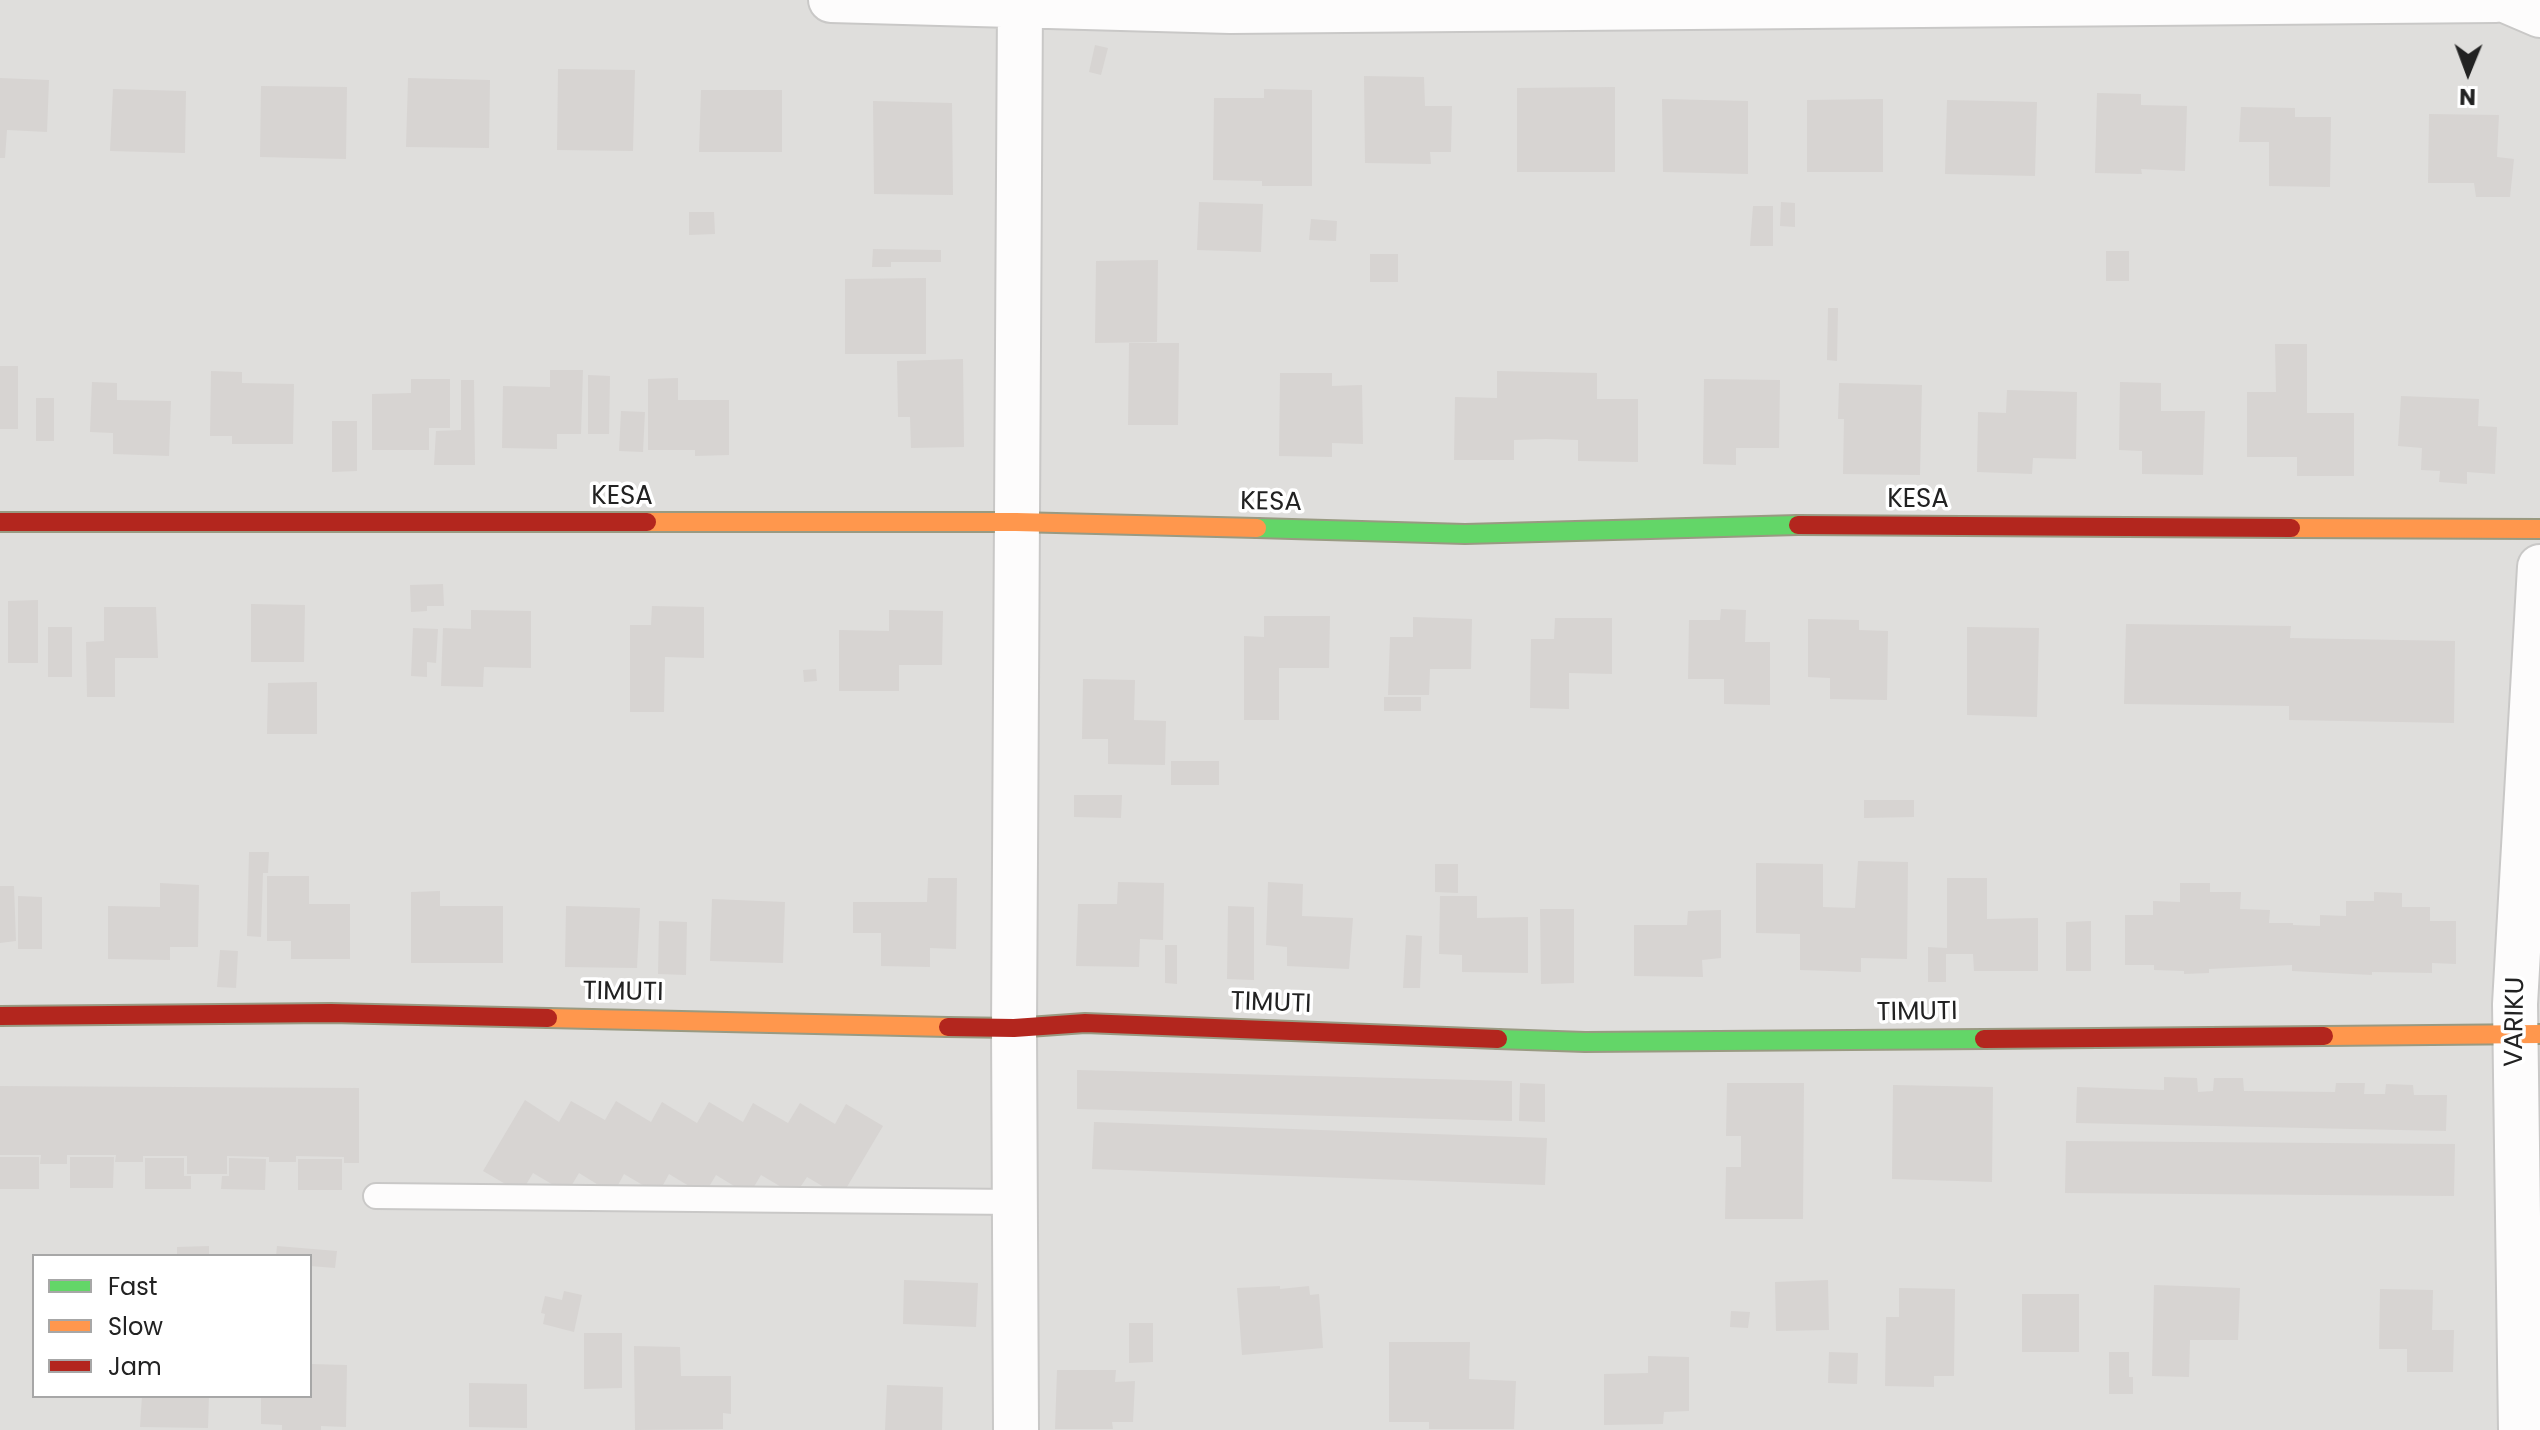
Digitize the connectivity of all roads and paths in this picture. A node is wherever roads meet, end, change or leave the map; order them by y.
1 (831, 0) edge
2 (2496, 0) edge
3 (2505, 0) edge
4 (1020, 4) junction
5 (2540, 15) edge
6 (0, 522) edge
7 (1016, 522) junction
8 (2540, 529) edge
9 (2540, 567) edge
10 (0, 1016) edge
11 (1014, 1028) junction
12 (2527, 1034) edge
13 (376, 1196) dead end
14 (1015, 1202) junction
15 (1016, 1430) edge
16 (2521, 1430) edge

1 - 4 street
2 - 4 street
3 - 5 street
4 - 7 street
6 - 7 street, KESA
7 - 8 street, KESA
7 - 11 street
9 - 12 street, VARIKU
10 - 11 street, TIMUTI
11 - 12 street, TIMUTI
11 - 14 street
12 - 16 street, VARIKU
13 - 14 lane
14 - 15 street

